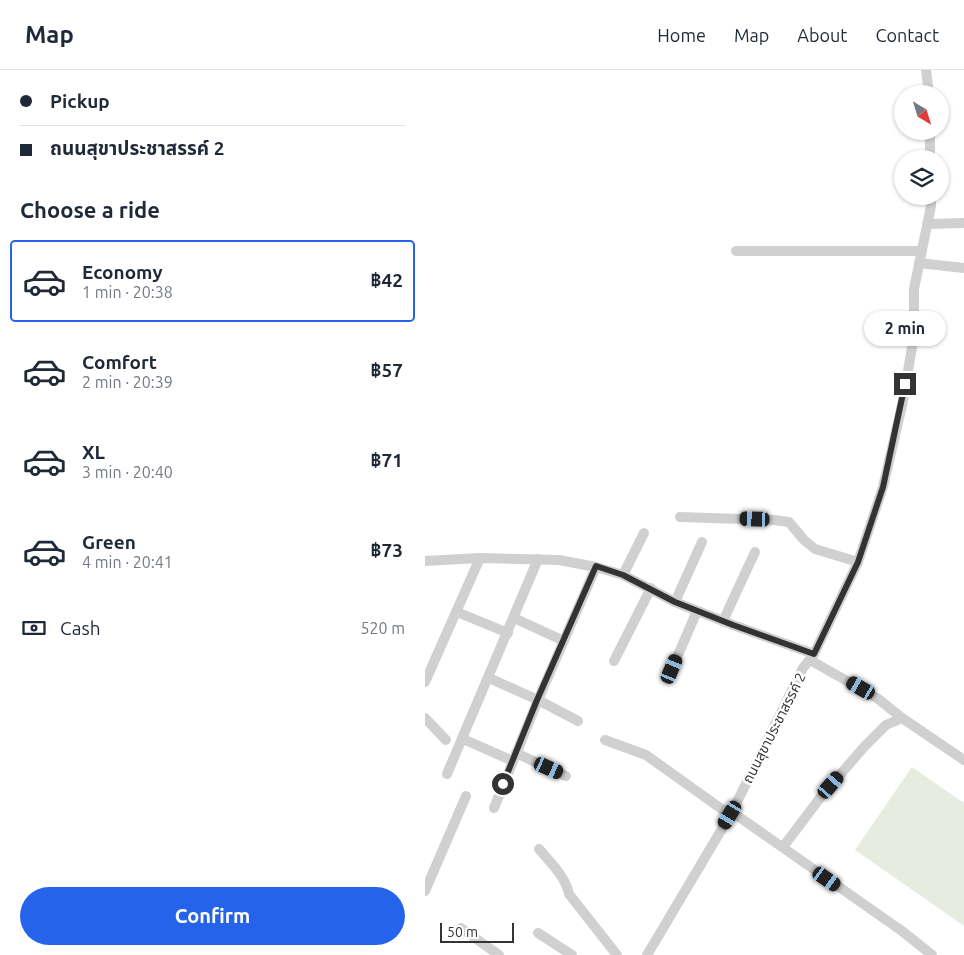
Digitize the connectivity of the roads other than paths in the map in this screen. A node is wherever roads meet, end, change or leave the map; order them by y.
1 (926, 70) edge
2 (928, 85) edge
3 (931, 205) edge
4 (964, 223) edge
5 (927, 224) junction
6 (736, 251) dead end
7 (922, 251) junction
8 (919, 263) junction
9 (964, 268) edge
10 (680, 517) dead end
11 (644, 533) dead end
12 (703, 542) dead end
13 (755, 552) dead end
14 (480, 558) junction
15 (538, 559) junction
16 (425, 561) edge
17 (858, 562) junction
18 (596, 566) junction
19 (623, 575) junction
20 (651, 588) junction
21 (675, 602) junction
22 (697, 611) junction
23 (457, 612) junction
24 (514, 618) junction
25 (723, 621) junction
26 (508, 633) junction
27 (564, 641) junction
28 (812, 657) junction
29 (614, 661) dead end
30 (672, 669) dead end
31 (489, 678) junction
32 (425, 682) edge
33 (537, 700) junction
34 (425, 718) edge
35 (902, 718) junction
36 (578, 721) dead end
37 (446, 740) dead end
38 (463, 740) junction
39 (605, 740) dead end
40 (514, 757) junction
41 (964, 760) edge
42 (447, 774) dead end
43 (565, 776) dead end
44 (466, 796) dead end
45 (494, 808) dead end
46 (731, 813) junction
47 (783, 848) junction
48 (539, 849) dead end
49 (425, 891) edge
50 (461, 928) dead end
51 (538, 933) dead end
52 (499, 955) edge
53 (572, 955) edge
54 (617, 955) edge
55 (647, 955) edge
56 (932, 955) edge

1 - 2 street
3 - 5 street, ถนนสุขาประชาสรรค์ 2
4 - 5 street
5 - 7 street, ถนนสุขาประชาสรรค์ 2
6 - 7 street
7 - 8 street, ถนนสุขาประชาสรรค์ 2
8 - 9 street
8 - 17 street, ถนนสุขาประชาสรรค์ 2
10 - 17 street
11 - 19 street
12 - 21 street
13 - 25 street
14 - 15 street
14 - 16 street
14 - 23 street
15 - 18 street
15 - 24 street
17 - 28 street, ถนนสุขาประชาสรรค์ 2
18 - 19 street
18 - 27 street
19 - 20 street
20 - 21 street
20 - 29 street
21 - 22 street
22 - 25 street
22 - 30 street
23 - 26 street
23 - 32 street
24 - 26 street
24 - 27 street
25 - 28 street
26 - 31 street
27 - 33 street
28 - 35 street
28 - 46 street, ถนนสุขาประชาสรรค์ 2
31 - 33 street
31 - 38 street
33 - 36 street
33 - 40 street
34 - 37 street
35 - 41 street
35 - 47 street
38 - 40 street
38 - 42 street
39 - 46 street
40 - 43 street
40 - 45 street
44 - 49 street
46 - 47 street
46 - 55 street, ถนนสุขาประชาสรรค์ 2
47 - 56 street
48 - 54 street
50 - 52 street
51 - 53 street

